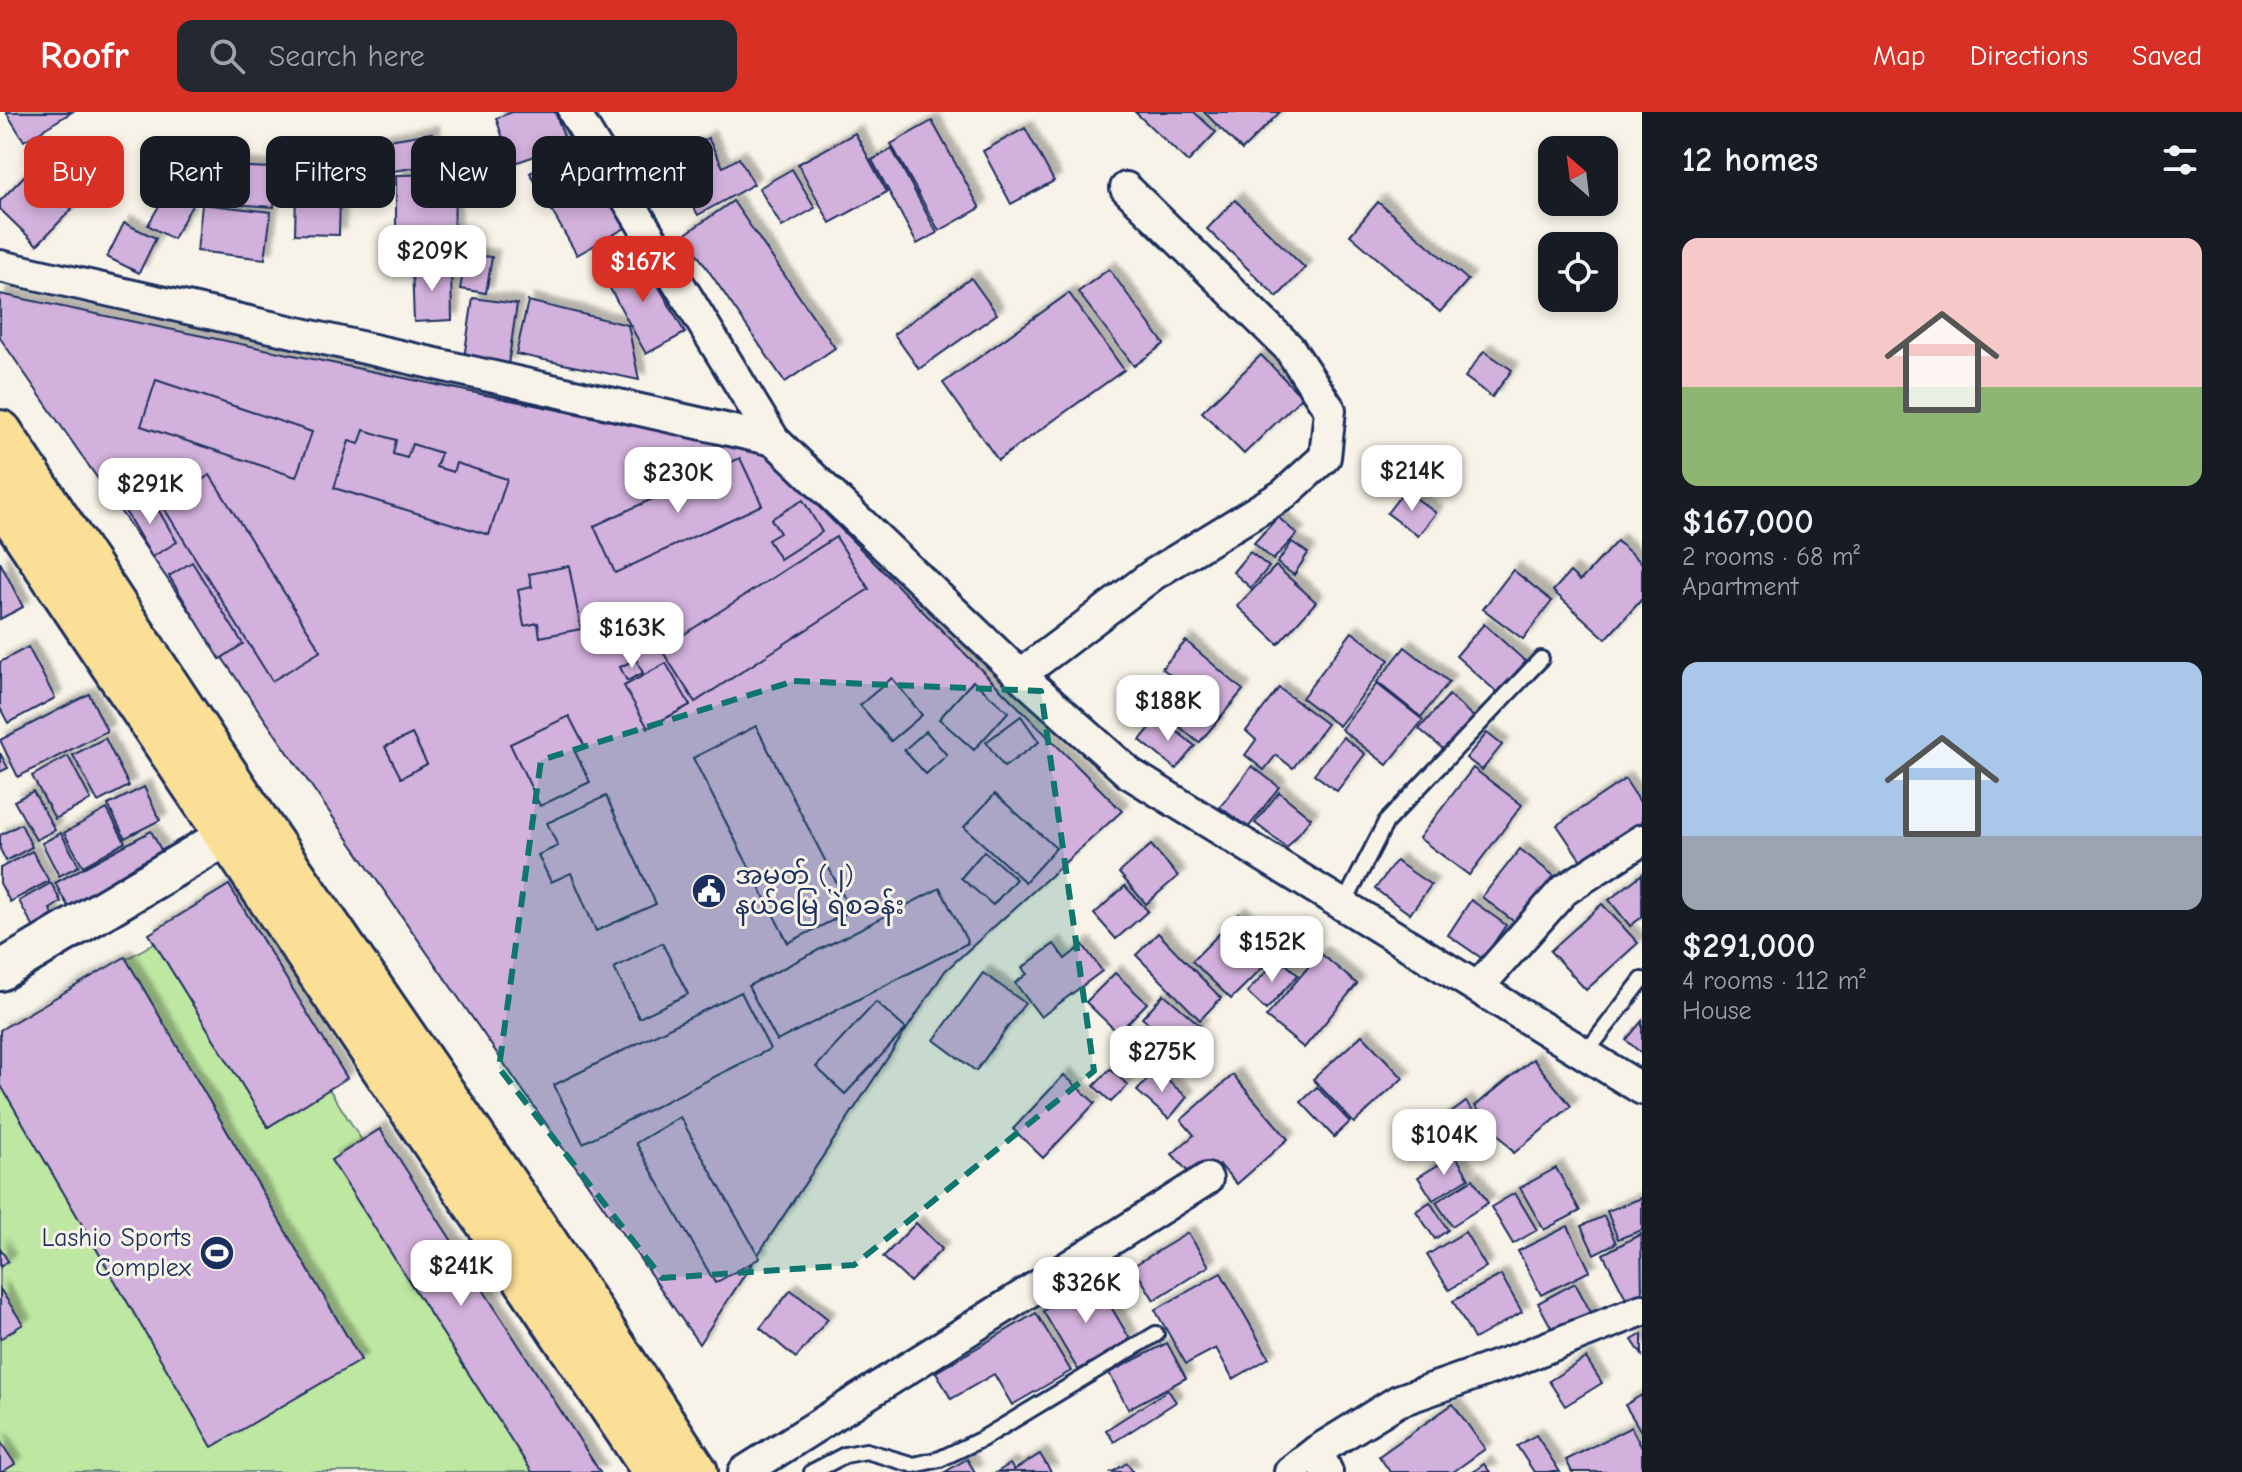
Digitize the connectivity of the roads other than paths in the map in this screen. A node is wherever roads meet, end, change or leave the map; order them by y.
1 (574, 112) edge
2 (1126, 188) dead end
3 (0, 266) edge
4 (0, 433) edge
5 (774, 440) junction
6 (0, 496) edge
7 (1541, 659) dead end
8 (1020, 675) junction
9 (241, 828) junction
10 (1642, 840) edge
11 (1344, 904) junction
12 (0, 971) edge
13 (1642, 980) edge
14 (1478, 987) junction
15 (1585, 1054) junction
16 (1642, 1089) edge
17 (1207, 1179) dead end
18 (1642, 1310) edge
19 (1156, 1334) dead end
20 (1322, 1461) edge
21 (656, 1472) edge
22 (695, 1472) edge
23 (744, 1472) edge
24 (812, 1472) edge
25 (1290, 1472) edge

1 - 5 street
2 - 8 street
3 - 5 street
4 - 9 main road
5 - 8 street
6 - 9 main road
7 - 11 lane
8 - 11 street
9 - 12 street
9 - 21 main road
9 - 22 main road
10 - 14 street
11 - 14 street
13 - 15 lane
14 - 15 street
15 - 16 street
17 - 23 street
18 - 20 street
19 - 24 lane
20 - 25 street

